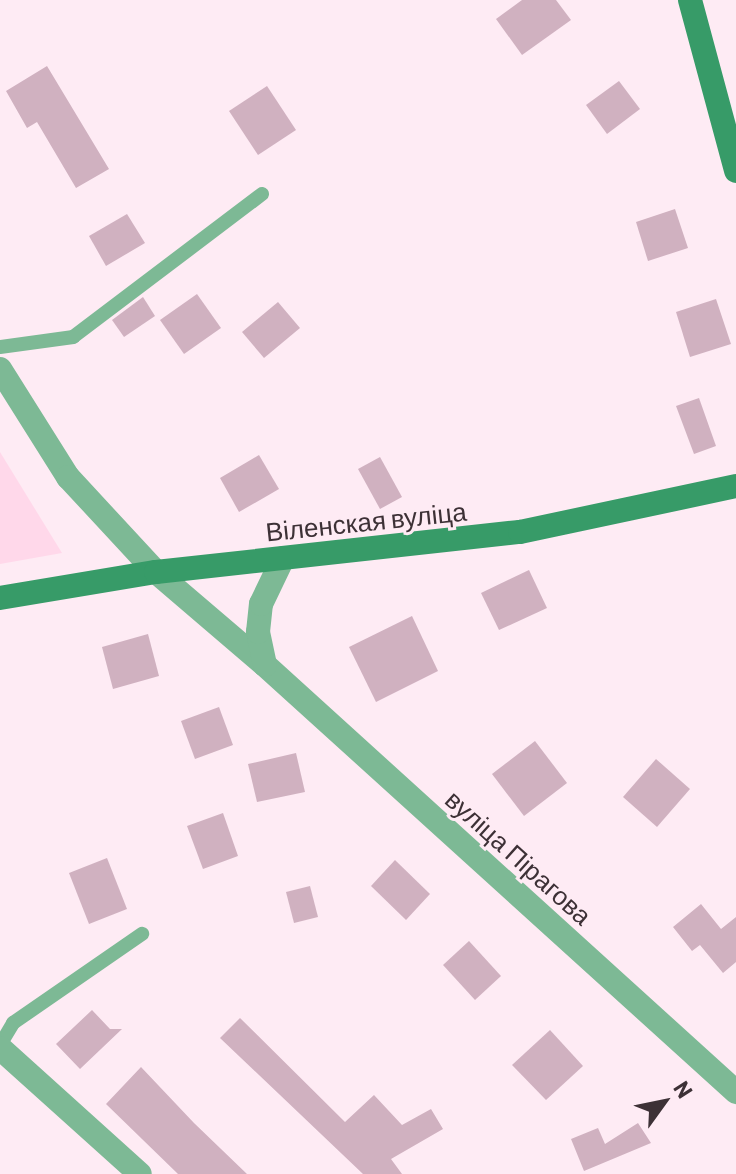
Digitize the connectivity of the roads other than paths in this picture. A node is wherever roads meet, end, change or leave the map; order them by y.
1 (690, 0) edge
2 (736, 171) edge
3 (262, 194) dead end
4 (0, 347) edge
5 (0, 369) edge
6 (736, 486) edge
7 (283, 558) junction
8 (156, 572) junction
9 (0, 598) edge
10 (265, 665) junction
11 (142, 934) dead end
12 (0, 1046) edge
13 (736, 1092) edge
14 (140, 1174) edge

1 - 2 street
3 - 4 lane
5 - 8 street, вуліца Пірагова
6 - 7 street, Віленская вуліца
7 - 8 street, Віленская вуліца
7 - 10 street
8 - 9 street, Віленская вуліца
8 - 10 street, вуліца Пірагова
10 - 13 street, вуліца Пірагова
11 - 12 lane
12 - 14 street

